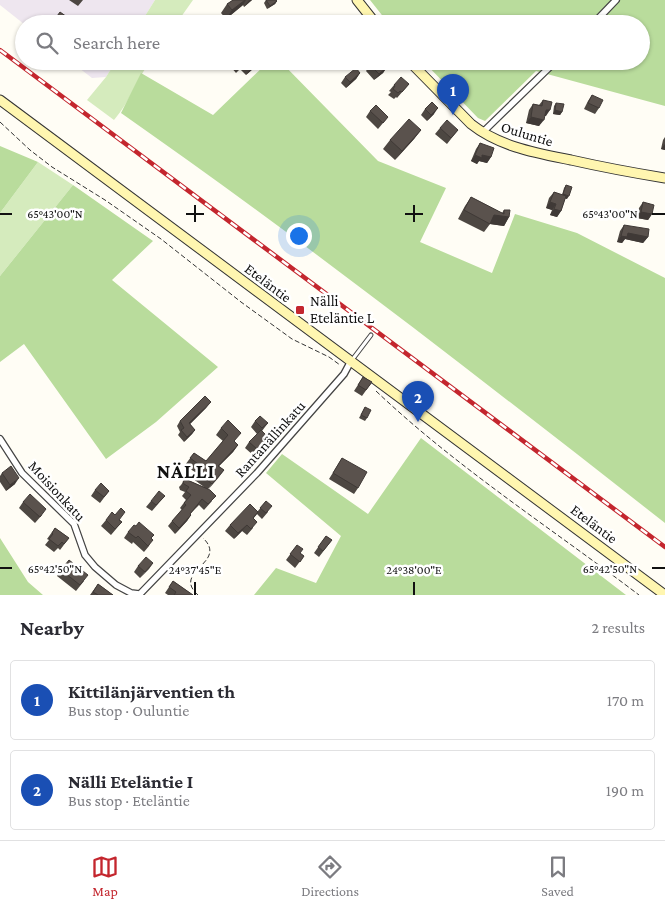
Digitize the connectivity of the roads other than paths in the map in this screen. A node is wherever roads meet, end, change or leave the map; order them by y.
1 (357, 0) edge
2 (616, 0) edge
3 (369, 15) edge
4 (602, 15) edge
5 (417, 70) edge
6 (547, 70) edge
7 (0, 100) edge
8 (482, 133) junction
9 (665, 178) edge
10 (371, 334) dead end
11 (349, 366) junction
12 (0, 439) edge
13 (139, 595) edge
14 (665, 595) edge

1 - 3 main road
2 - 4 street
5 - 8 main road, Ouluntie
6 - 8 street
7 - 11 main road, Eteläntie
8 - 9 main road, Ouluntie
10 - 11 lane
11 - 13 street, Rantanällinkatu
11 - 14 main road, Eteläntie
12 - 13 street, Moisionkatu

